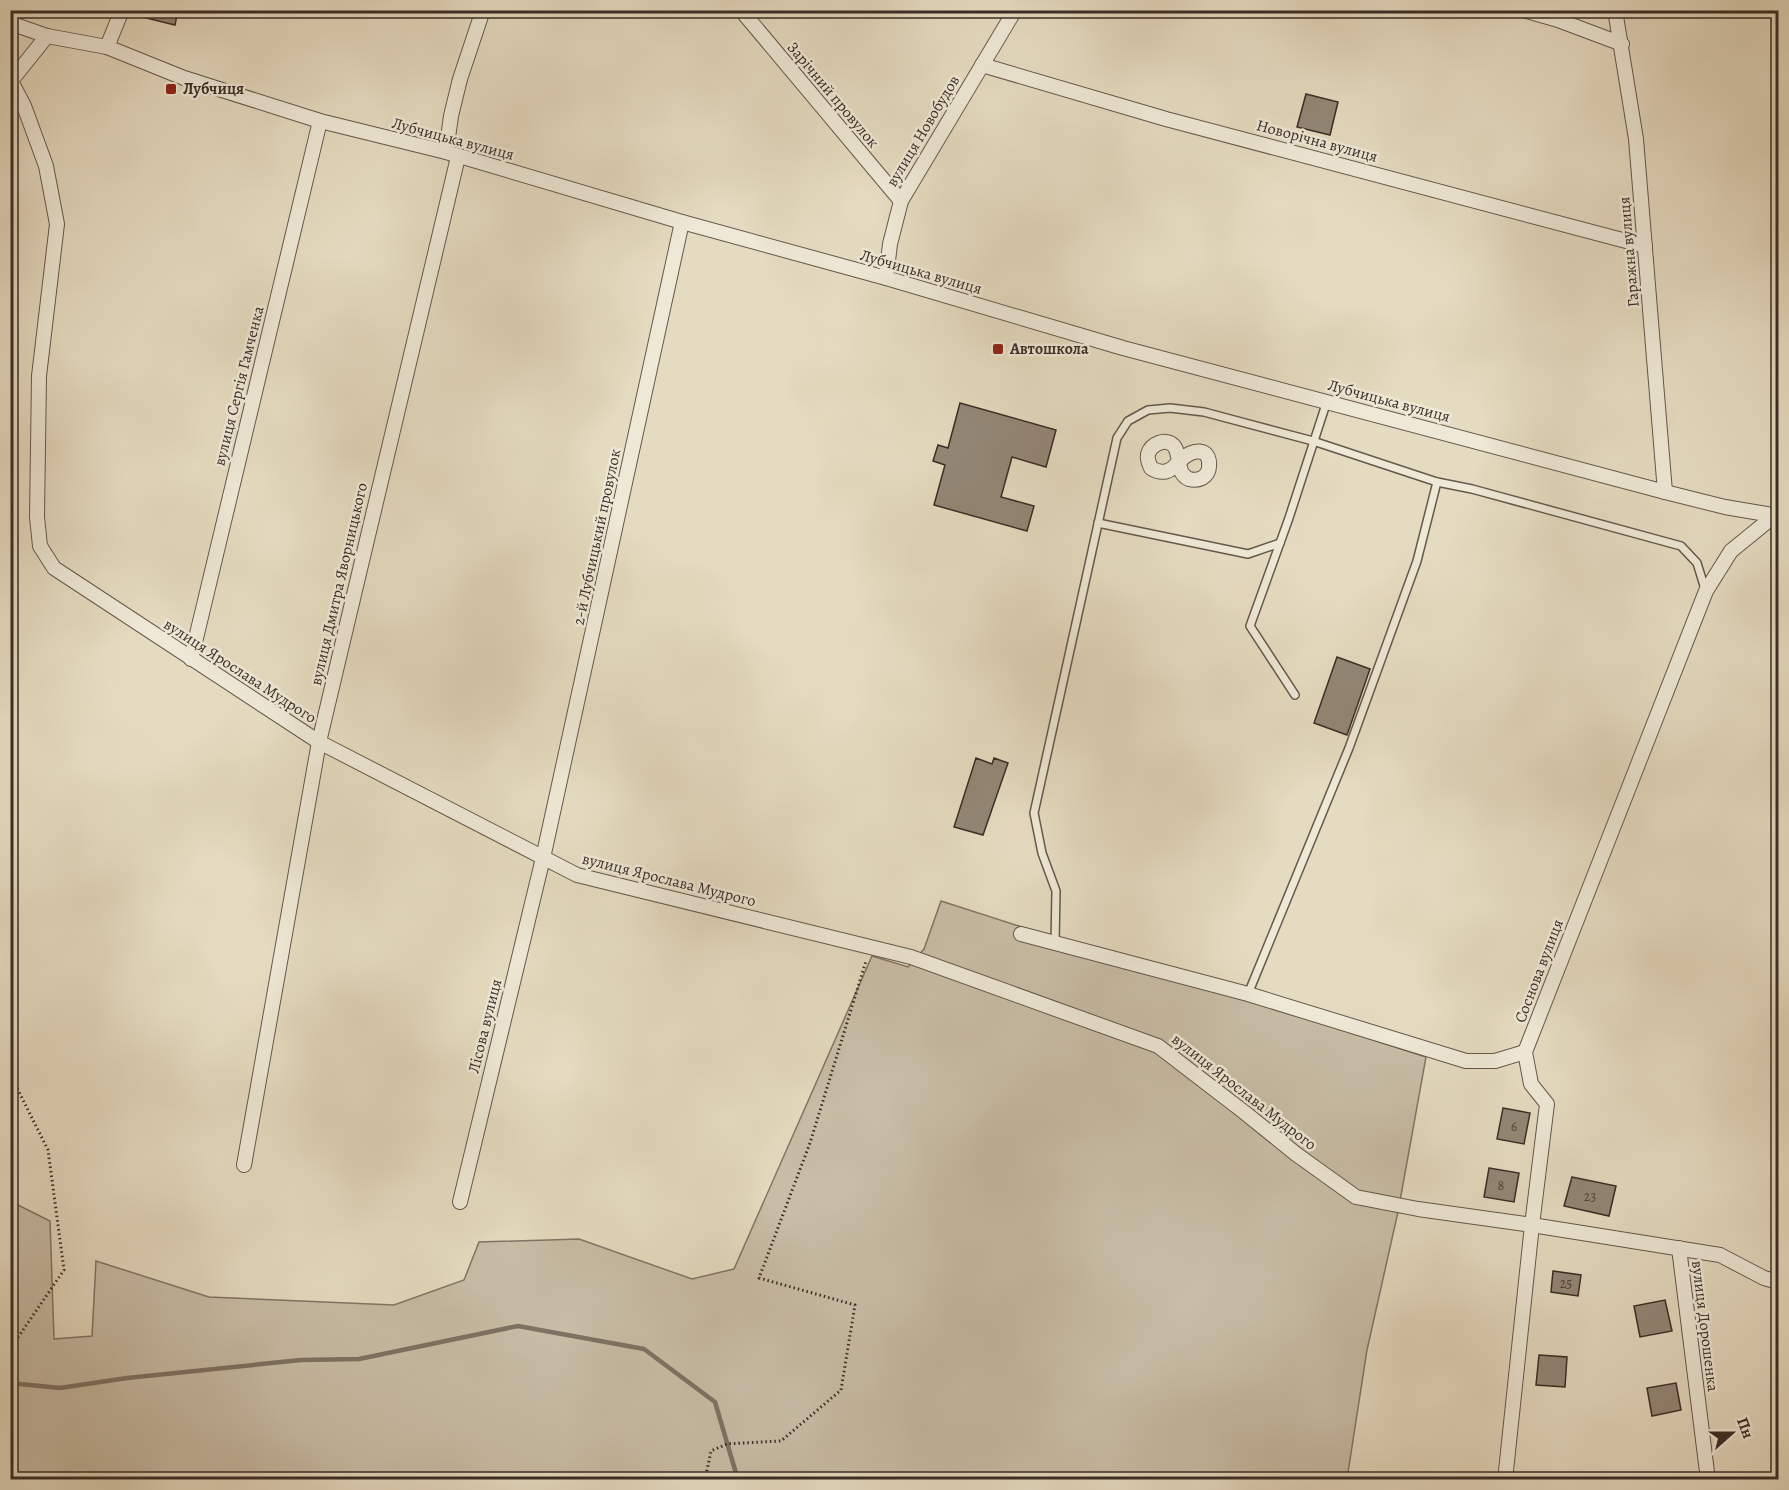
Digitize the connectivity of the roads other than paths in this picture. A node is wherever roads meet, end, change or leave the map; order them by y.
1 (122, 10) edge
2 (483, 10) edge
3 (741, 10) edge
4 (1015, 10) edge
5 (1523, 10) edge
6 (1615, 10) edge
7 (10, 23) edge
8 (54, 37) junction
9 (1622, 44) junction
10 (107, 47) junction
11 (982, 65) junction
12 (11, 81) edge
13 (320, 122) junction
14 (452, 154) junction
15 (901, 201) junction
16 (682, 222) junction
17 (1645, 246) junction
18 (886, 278) junction
19 (1327, 401) junction
20 (1313, 441) junction
21 (1180, 461) joint
22 (1437, 482) junction
23 (1665, 492) junction
24 (1776, 516) edge
25 (1098, 523) junction
26 (1280, 543) junction
27 (1706, 591) junction
28 (191, 659) junction
29 (1295, 695) dead end
30 (319, 742) junction
31 (543, 858) junction
32 (1021, 934) dead end
33 (1055, 943) junction
34 (1248, 994) junction
35 (1525, 1052) junction
36 (244, 1165) dead end
37 (460, 1202) dead end
38 (1532, 1225) junction
39 (1679, 1248) junction
40 (1779, 1282) edge
41 (1505, 1479) edge
42 (1708, 1479) edge

1 - 10 street
2 - 14 street, вулиця Дмитра Яворницького
3 - 15 street, Зарічний провулок
4 - 11 street, вулиця Новобудов
5 - 9 street
6 - 9 street, Гаражна вулиця
7 - 8 street, Лубчицька вулиця
8 - 10 street, Лубчицька вулиця
8 - 12 street
9 - 17 street, Гаражна вулиця
10 - 13 street, Лубчицька вулиця
11 - 15 street, вулиця Новобудов
11 - 17 street, Новорічна вулиця
12 - 28 street, вулиця Ярослава Мудрого
13 - 14 street, Лубчицька вулиця
13 - 28 street, вулиця Сергія Гамченка
14 - 16 street, Лубчицька вулиця
14 - 30 street, вулиця Дмитра Яворницького
15 - 18 street, вулиця Новобудов
16 - 18 street, Лубчицька вулиця
16 - 31 street, 2-й Лубчицький провулок
17 - 23 street, Гаражна вулиця
18 - 19 street, Лубчицька вулиця
19 - 20 lane
19 - 23 street, Лубчицька вулиця
20 - 22 lane
20 - 25 lane
20 - 26 lane
21 - 21 street
22 - 27 lane
22 - 34 lane
23 - 24 street, Лубчицька вулиця
24 - 27 street, Соснова вулиця
25 - 26 lane
25 - 33 lane
26 - 29 lane
27 - 35 street, Соснова вулиця
28 - 30 street, вулиця Ярослава Мудрого
30 - 31 street, вулиця Ярослава Мудрого
30 - 36 street, вулиця Дмитра Яворницького
31 - 37 street, Лісова вулиця
31 - 38 street, вулиця Ярослава Мудрого
32 - 33 street
33 - 34 street
34 - 35 street
35 - 38 street
38 - 39 street, вулиця Ярослава Мудрого
38 - 41 street
39 - 40 street, вулиця Ярослава Мудрого
39 - 42 street, вулиця Дорошенка

